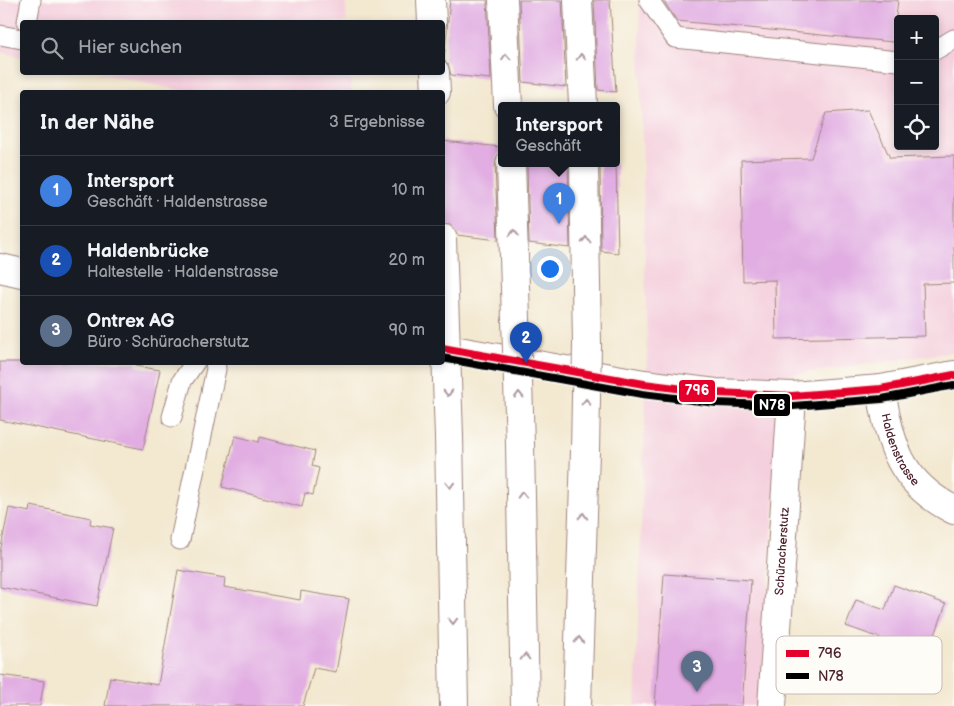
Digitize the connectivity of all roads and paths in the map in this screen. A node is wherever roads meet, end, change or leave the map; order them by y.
1 (31, 0) edge
2 (431, 0) edge
3 (503, 0) edge
4 (578, 0) edge
5 (649, 0) edge
6 (27, 20) edge
7 (432, 20) edge
8 (0, 35) edge
9 (954, 39) edge
10 (20, 40) edge
11 (939, 48) edge
12 (894, 61) edge
13 (435, 75) edge
14 (436, 90) edge
15 (508, 102) edge
16 (582, 102) edge
17 (511, 167) edge
18 (584, 167) edge
19 (0, 268) edge
20 (20, 273) edge
21 (445, 323) edge
22 (445, 349) edge
23 (193, 365) edge
24 (215, 365) edge
25 (954, 375) edge
26 (881, 389) junction
27 (792, 396) junction
28 (172, 417) dead end
29 (954, 510) edge
30 (180, 540) dead end
31 (777, 636) edge
32 (776, 644) edge
33 (454, 706) edge
34 (525, 706) edge
35 (577, 706) edge
36 (772, 706) edge

1 - 6 lane
2 - 7 main road
15 -> 3 main road
16 -> 4 main road
5 - 12 lane
8 - 10 lane
9 - 11 lane
13 - 14 main road
34 -> 17 main road, bridge
35 -> 18 main road, bridge
19 - 20 main road
21 -> 33 main road, bridge
22 - 27 main road
23 - 28 lane
24 - 30 lane
25 - 26 main road
26 - 27 main road
26 - 29 main road, Haldenstrasse
27 - 31 main road, Schüracherstutz
32 - 36 main road, Schüracherstutz

